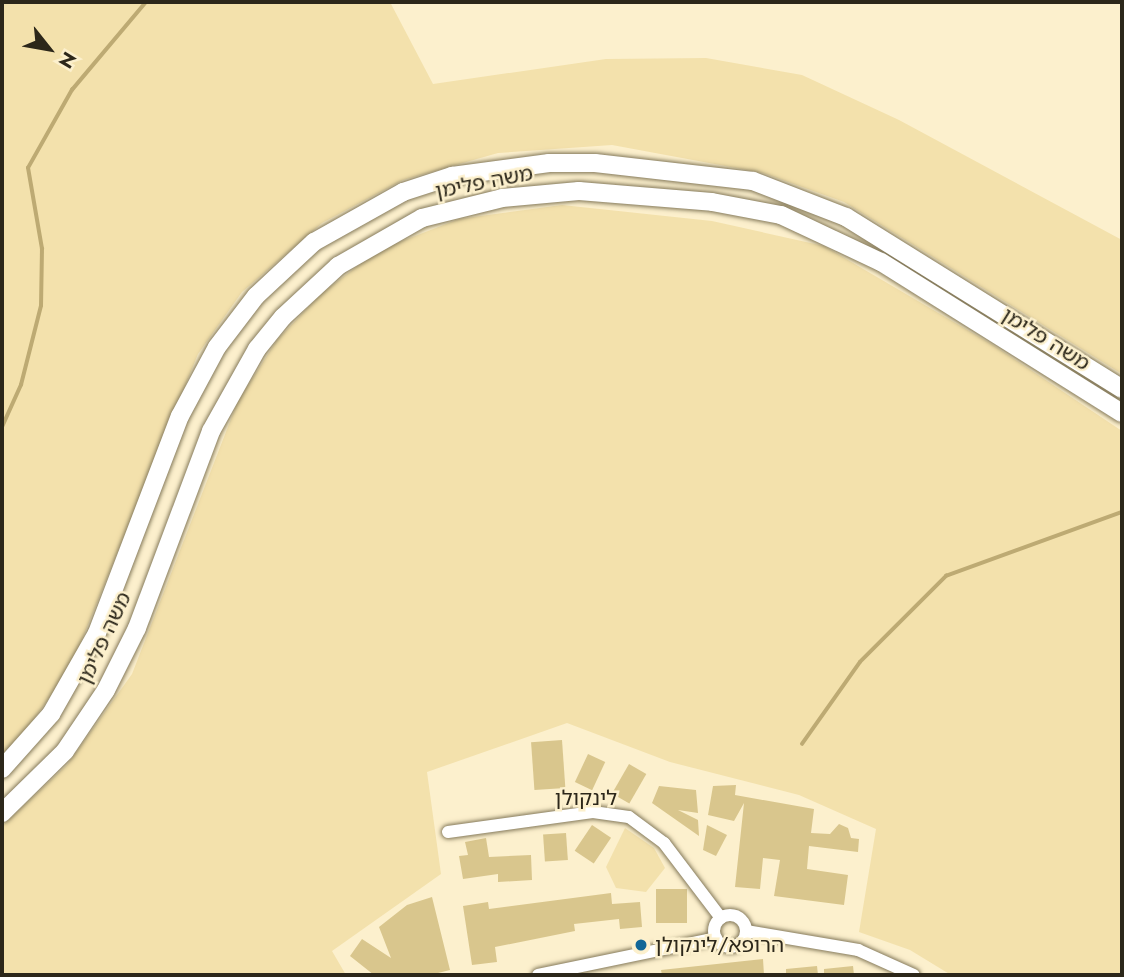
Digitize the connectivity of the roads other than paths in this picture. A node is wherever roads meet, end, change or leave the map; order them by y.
1 (1122, 389) edge
2 (1122, 413) edge
3 (2, 769) edge
4 (2, 813) edge
5 (448, 832) dead end
6 (721, 918) junction
7 (746, 931) junction
8 (716, 938) junction
9 (538, 975) edge
10 (914, 975) edge

1 - 3 main road, משה פלימן
2 - 4 main road, משה פלימן
5 - 6 street, לינקולן
6 - 7 street
6 - 8 street
7 - 8 street
7 - 10 street
8 - 9 street

